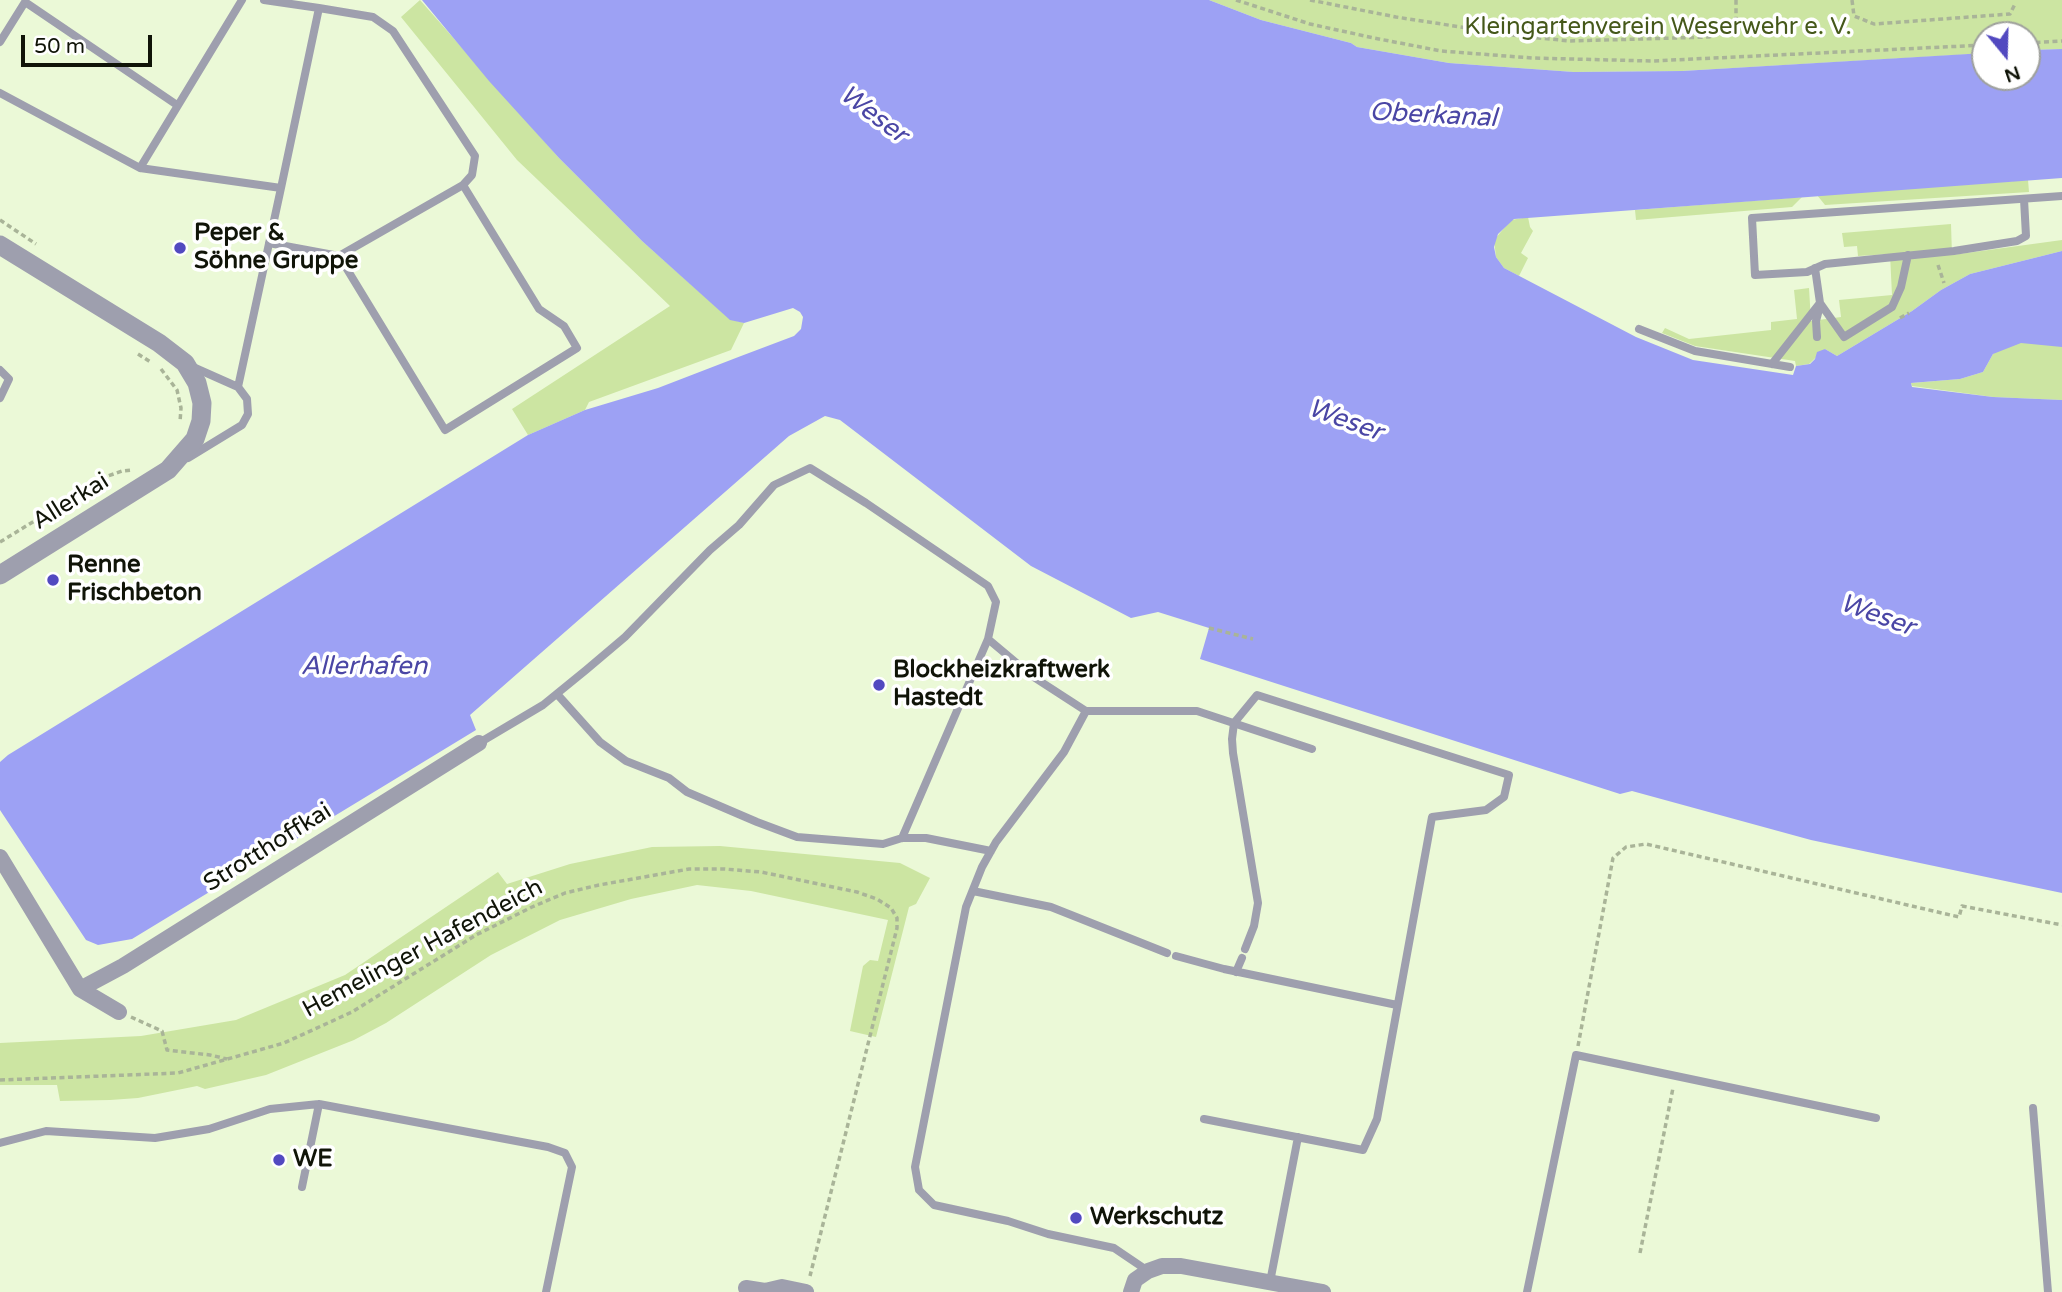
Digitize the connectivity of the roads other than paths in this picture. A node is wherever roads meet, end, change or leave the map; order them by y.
1 (242, 0) edge
2 (264, 0) edge
3 (319, 8) junction
4 (0, 42) edge
5 (0, 93) edge
6 (177, 105) junction
7 (141, 168) junction
8 (463, 185) junction
9 (281, 188) junction
10 (2062, 196) edge
11 (2025, 199) junction
12 (269, 243) junction
13 (0, 245) edge
14 (1908, 255) junction
15 (339, 256) junction
16 (1815, 268) junction
17 (1820, 303) junction
18 (1639, 329) dead end
19 (1817, 337) dead end
20 (185, 363) junction
21 (1772, 364) junction
22 (1790, 367) dead end
23 (0, 370) edge
24 (239, 387) junction
25 (0, 398) edge
26 (168, 470) junction
27 (0, 575) edge
28 (988, 639) junction
29 (557, 694) junction
30 (1086, 711) junction
31 (1234, 723) junction
32 (479, 743) joint
33 (1312, 749) dead end
34 (902, 838) junction
35 (991, 851) junction
36 (0, 858) edge
37 (972, 891) junction
38 (1245, 949) dead end
39 (1242, 958) dead end
40 (1236, 972) junction
41 (80, 989) junction
42 (1398, 1005) junction
43 (119, 1012) road end
44 (319, 1104) junction
45 (2032, 1108) dead end
46 (1876, 1118) dead end
47 (1204, 1119) dead end
48 (1298, 1137) junction
49 (0, 1143) edge
50 (302, 1187) dead end
51 (1148, 1271) junction
52 (1270, 1282) junction
53 (746, 1288) dead end
54 (1296, 1290) edge
55 (546, 1292) edge
56 (806, 1292) edge
57 (1130, 1292) edge
58 (1323, 1292) edge
59 (1527, 1292) edge
60 (2049, 1292) edge

1 - 6 lane
2 - 3 lane
3 - 8 lane
3 - 9 lane
4 - 6 lane
5 - 7 lane
6 - 7 lane
7 - 9 lane
8 - 15 lane
8 - 15 lane
9 - 12 lane
10 - 11 lane
11 - 14 lane
11 - 16 lane
12 - 15 lane
12 - 24 lane
13 - 20 street
14 - 16 lane
14 - 17 lane
16 - 17 lane
17 - 19 lane
17 - 21 lane
18 - 21 lane
20 - 24 lane
20 - 26 street, Allerkai
21 - 22 lane
23 - 25 lane
24 - 26 lane
26 - 27 street, Allerkai
28 - 29 lane
28 - 30 lane
28 - 34 lane
29 - 32 lane
29 - 34 lane
30 - 31 lane
30 - 35 lane
31 - 33 lane
31 - 38 lane
31 - 42 lane
32 - 41 street, Strotthoffkai
34 - 35 lane
35 - 37 lane
36 - 41 street
37 - 40 lane
37 - 51 lane
39 - 40 lane
40 - 42 lane
41 - 43 street
42 - 48 lane
44 - 49 lane
44 - 50 lane
44 - 55 lane
45 - 60 lane
46 - 59 lane
47 - 48 lane
48 - 52 lane
51 - 52 street
51 - 57 street
52 - 54 street
53 - 56 street
54 - 58 street

